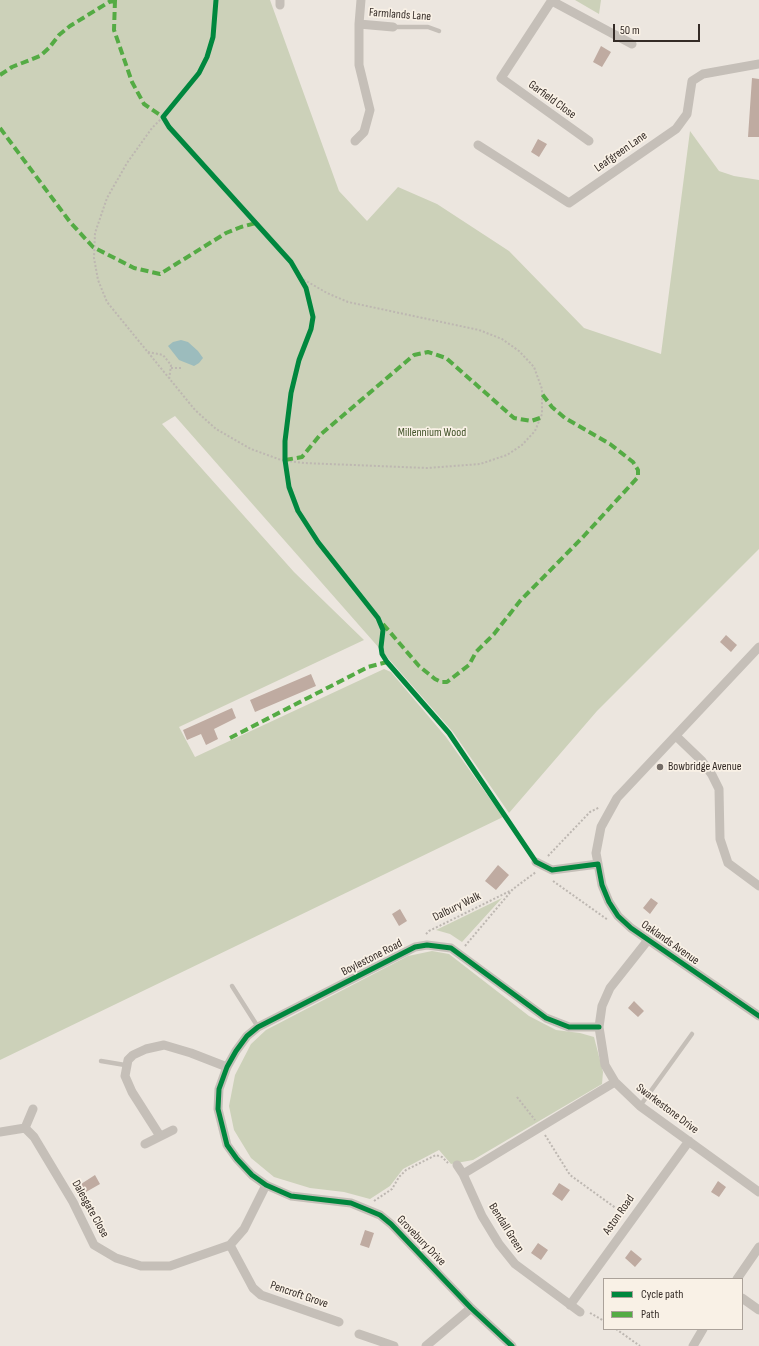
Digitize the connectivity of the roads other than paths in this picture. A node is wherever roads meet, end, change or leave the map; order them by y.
1 (361, 0) edge
2 (552, 0) edge
3 (359, 24) junction
4 (393, 27) joint
5 (439, 31) dead end
6 (632, 44) dead end
7 (759, 64) edge
8 (355, 141) dead end
9 (589, 141) dead end
10 (478, 145) dead end
11 (759, 647) edge
12 (676, 736) junction
13 (539, 864) road end
14 (598, 864) junction
15 (759, 886) edge
16 (648, 940) junction
17 (232, 986) dead end
18 (759, 1016) edge
19 (258, 1027) junction
20 (599, 1027) junction
21 (692, 1034) dead end
22 (101, 1061) dead end
23 (126, 1065) junction
24 (227, 1067) junction
25 (615, 1082) junction
26 (640, 1106) junction
27 (33, 1109) dead end
28 (25, 1128) junction
29 (173, 1130) dead end
30 (0, 1132) edge
31 (160, 1136) junction
32 (689, 1141) junction
33 (145, 1144) dead end
34 (457, 1165) road end
35 (463, 1174) junction
36 (266, 1185) junction
37 (759, 1192) edge
38 (230, 1245) junction
39 (759, 1247) edge
40 (738, 1278) edge
41 (743, 1299) edge
42 (570, 1305) junction
43 (471, 1308) junction
44 (759, 1310) edge
45 (580, 1312) road end
46 (339, 1322) dead end
47 (702, 1330) edge
48 (359, 1334) dead end
49 (394, 1346) edge
50 (426, 1346) edge
51 (512, 1346) edge
52 (693, 1346) edge

1 - 3 street, Farmlands Lane
2 - 6 street
2 - 9 street, Garfield Close
3 - 4 street, Farmlands Lane
3 - 8 street, Farmlands Lane
4 - 5 lane, Farmlands Lane
7 - 10 street, Leafgreen Lane
11 - 12 street, Oaklands Avenue
12 - 14 street, Oaklands Avenue
12 - 15 street
13 - 14 street
14 - 16 street, Oaklands Avenue
16 - 18 street, Oaklands Avenue
16 - 20 street, Swarkestone Drive
17 - 19 lane
19 - 20 street, Boylestone Road
19 - 24 street, Grovebury Drive
20 - 25 street, Swarkestone Drive
21 - 26 lane
22 - 23 lane
23 - 24 street
23 - 31 street
24 - 36 street, Grovebury Drive
25 - 26 street, Swarkestone Drive
25 - 35 street
26 - 32 street, Swarkestone Drive
27 - 28 street
28 - 30 street
28 - 38 street, Dalesgate Close
29 - 31 street
31 - 33 street
32 - 37 street, Swarkestone Drive
32 - 42 street, Aston Road
34 - 35 street, Bendall Green
35 - 42 street, Bendall Green
36 - 38 street, Dalesgate Close
36 - 43 street, Grovebury Drive
38 - 46 street, Pencroft Grove
39 - 40 street
41 - 44 street
42 - 45 street, Bendall Green
43 - 50 street
43 - 51 street, Grovebury Drive
47 - 52 street
48 - 49 street

